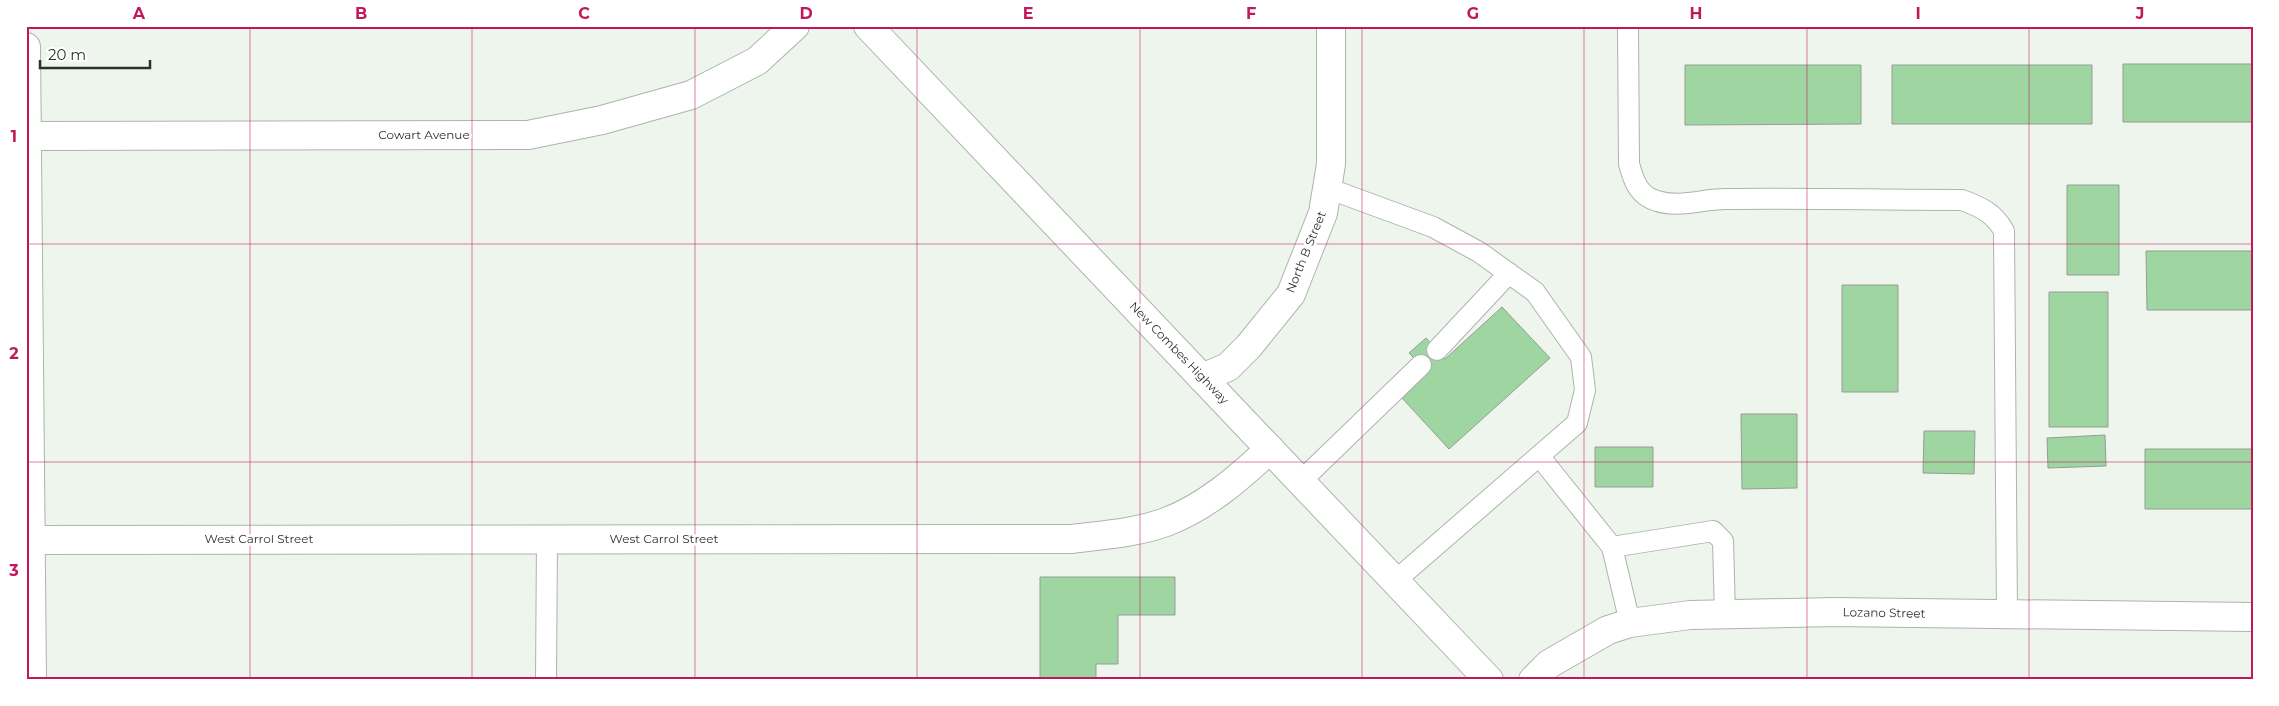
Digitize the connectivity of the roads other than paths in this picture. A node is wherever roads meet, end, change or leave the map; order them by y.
1 (795, 26) edge
2 (868, 26) edge
3 (1331, 26) edge
4 (1628, 26) edge
5 (26, 47) edge
6 (27, 136) edge
7 (1327, 188) junction
8 (1509, 273) junction
9 (1436, 350) dead end
10 (1420, 365) dead end
11 (1202, 378) junction
12 (1270, 449) junction
13 (1540, 457) junction
14 (1301, 481) junction
15 (547, 539) junction
16 (32, 540) junction
17 (1612, 547) junction
18 (1395, 581) junction
19 (1725, 614) junction
20 (2007, 614) junction
21 (2253, 617) edge
22 (1630, 623) junction
23 (32, 680) edge
24 (546, 680) edge
25 (1489, 680) edge
26 (1533, 680) edge

1 - 6 street, Cowart Avenue
2 - 11 street, New Combes Highway
3 - 7 street, North B Street
4 - 20 lane
5 - 6 street
6 - 16 street
7 - 8 lane
7 - 11 street, North B Street
8 - 9 lane
8 - 13 lane
10 - 14 lane
11 - 12 street, New Combes Highway
12 - 14 street, New Combes Highway
12 - 15 street, West Carrol Street
13 - 17 lane
13 - 18 lane
14 - 18 street, New Combes Highway
15 - 16 street, West Carrol Street
15 - 24 lane
16 - 23 street
17 - 19 lane
17 - 22 lane
18 - 25 street, New Combes Highway
19 - 20 street, Lozano Street
19 - 22 street, Lozano Street
20 - 21 street, Lozano Street
22 - 26 street, Lozano Street

